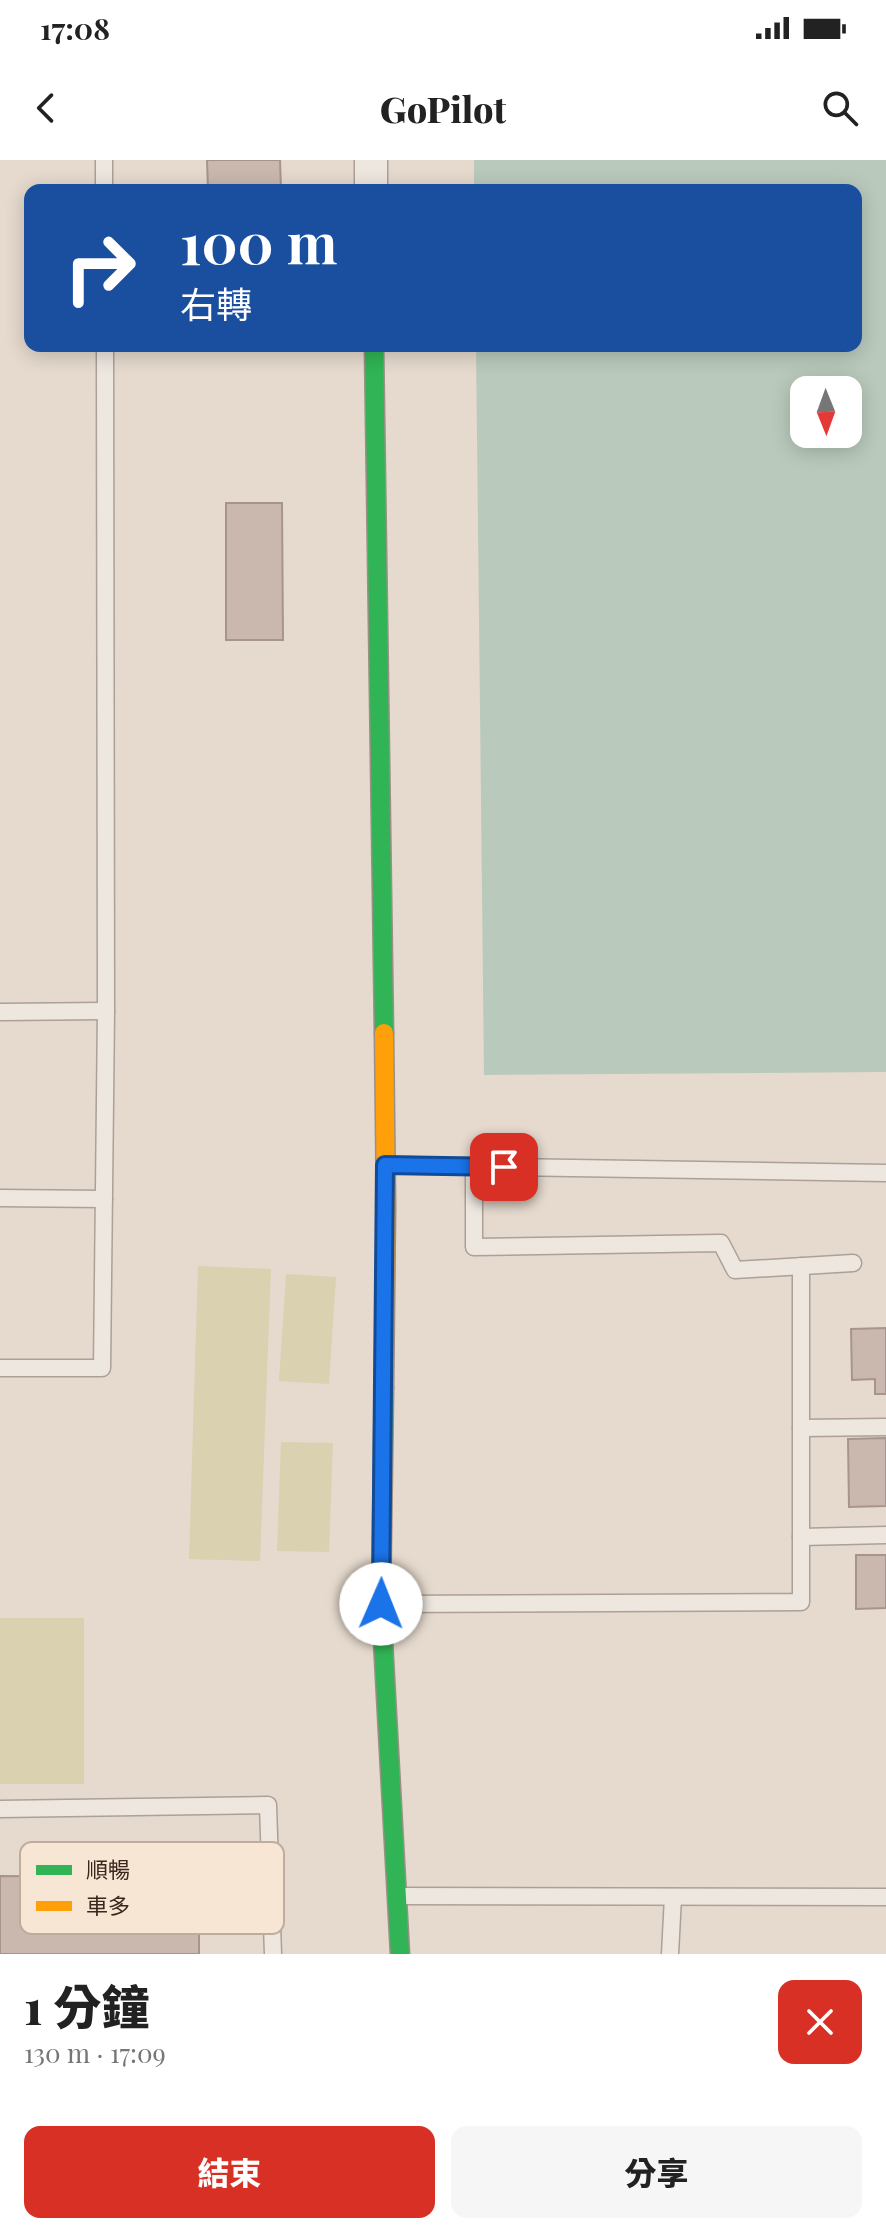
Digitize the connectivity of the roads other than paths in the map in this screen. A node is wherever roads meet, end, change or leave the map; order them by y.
1 (104, 160) edge
2 (371, 160) edge
3 (104, 184) edge
4 (371, 184) edge
5 (105, 352) edge
6 (374, 352) edge
7 (106, 1011) junction
8 (0, 1012) edge
9 (385, 1165) junction
10 (474, 1167) junction
11 (886, 1173) edge
12 (0, 1198) edge
13 (104, 1199) junction
14 (853, 1263) dead end
15 (801, 1266) junction
16 (0, 1368) edge
17 (886, 1427) edge
18 (801, 1428) junction
19 (886, 1535) edge
20 (801, 1537) junction
21 (381, 1604) junction
22 (0, 1809) edge
23 (269, 1842) edge
24 (397, 1896) junction
25 (673, 1897) junction
26 (886, 1897) edge
27 (272, 1934) edge
28 (273, 1954) edge
29 (400, 1954) edge
30 (670, 1954) edge

1 - 3 lane
2 - 4 street
5 - 7 lane
6 - 9 street
7 - 8 lane
7 - 13 lane
9 - 10 lane
9 - 21 street
10 - 11 lane
10 - 15 lane
12 - 13 lane
13 - 16 lane
14 - 15 lane
15 - 18 lane
17 - 18 lane
18 - 20 lane
19 - 20 lane
20 - 21 lane
21 - 24 street
22 - 23 lane
24 - 25 lane
24 - 29 street
25 - 26 lane
25 - 30 lane
27 - 28 lane

